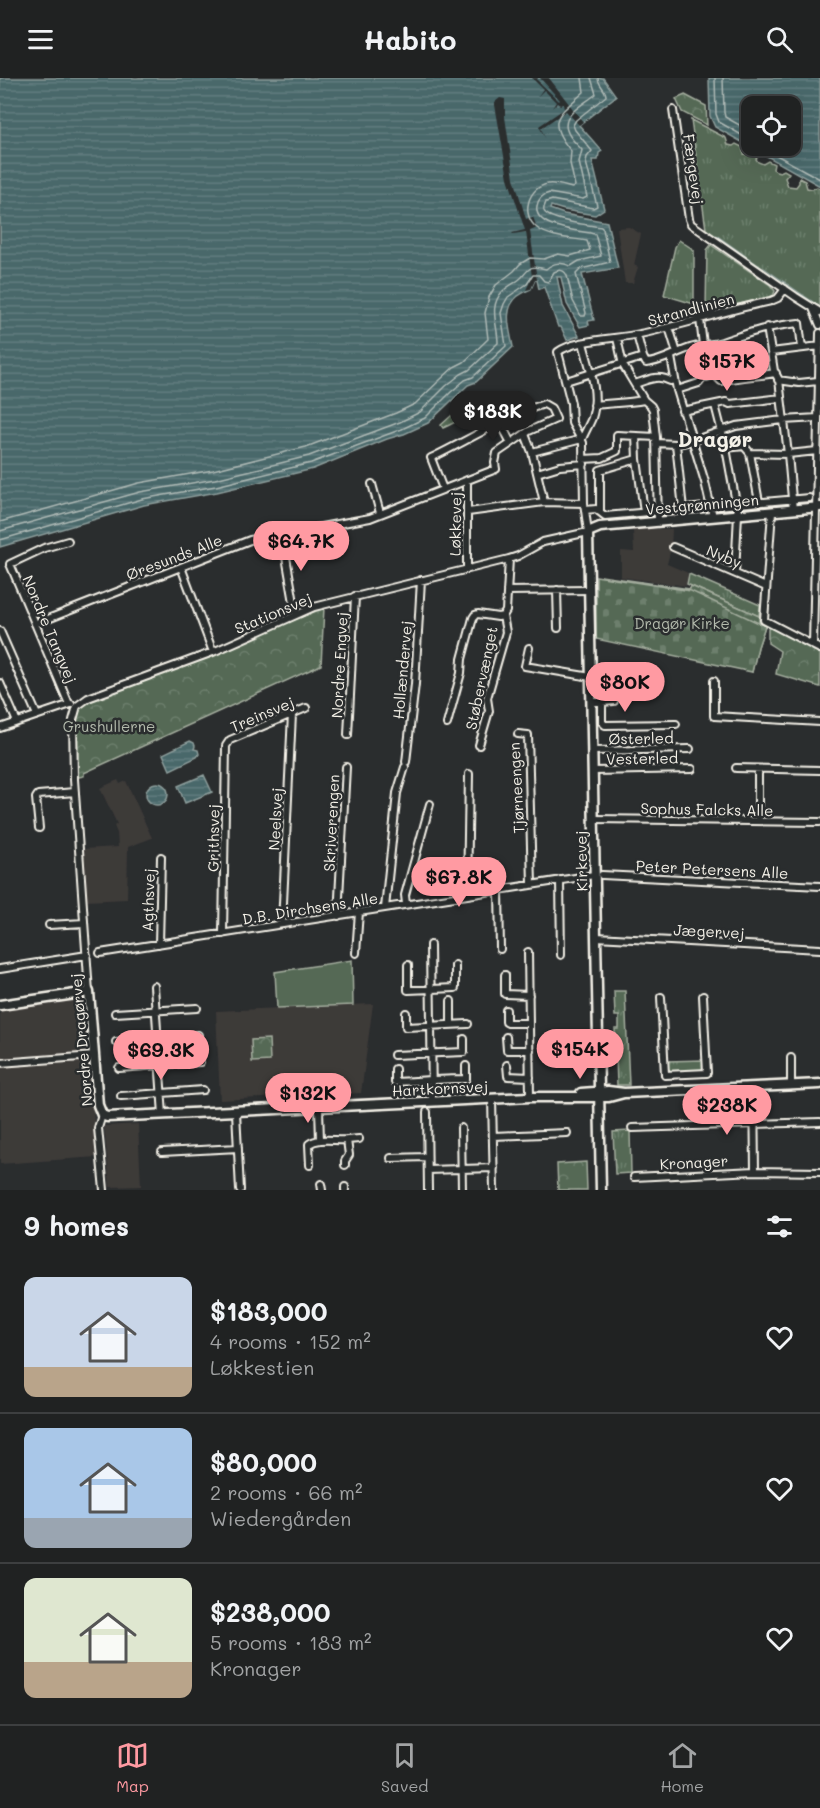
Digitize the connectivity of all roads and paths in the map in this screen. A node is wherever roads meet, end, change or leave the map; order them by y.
1 (674, 110) dead end
2 (785, 289) junction
3 (813, 307) junction
4 (820, 312) edge
5 (700, 318) junction
6 (820, 325) edge
7 (669, 327) junction
8 (767, 327) junction
9 (820, 333) edge
10 (637, 335) junction
11 (617, 338) junction
12 (583, 343) junction
13 (703, 345) junction
14 (820, 346) edge
15 (802, 348) junction
16 (771, 352) junction
17 (677, 353) junction
18 (643, 357) junction
19 (671, 357) junction
20 (653, 362) junction
21 (623, 365) junction
22 (592, 374) junction
23 (777, 376) junction
24 (657, 377) junction
25 (675, 380) junction
26 (566, 381) junction
27 (818, 381) junction
28 (635, 384) junction
29 (677, 390) junction
30 (781, 398) junction
31 (644, 400) junction
32 (594, 405) junction
33 (716, 405) junction
34 (483, 410) dead end
35 (682, 411) junction
36 (818, 418) junction
37 (783, 420) junction
38 (501, 422) junction
39 (490, 427) junction
40 (721, 431) junction
41 (525, 434) junction
42 (636, 435) junction
43 (819, 436) edge
44 (582, 439) junction
45 (656, 440) junction
46 (692, 441) junction
47 (511, 443) junction
48 (676, 444) junction
49 (726, 448) junction
50 (817, 451) junction
51 (532, 452) junction
52 (750, 453) junction
53 (788, 454) junction
54 (637, 459) junction
55 (584, 461) junction
56 (537, 473) junction
57 (467, 480) junction
58 (372, 484) dead end
59 (443, 489) junction
60 (809, 498) dead end
61 (792, 499) junction
62 (544, 502) junction
63 (759, 502) junction
64 (737, 504) junction
65 (585, 506) junction
66 (711, 506) junction
67 (818, 508) edge
68 (683, 509) junction
69 (793, 510) junction
70 (658, 511) junction
71 (468, 512) junction
72 (600, 512) junction
73 (644, 512) junction
74 (772, 512) junction
75 (380, 513) junction
76 (738, 514) junction
77 (713, 517) junction
78 (658, 522) junction
79 (588, 532) junction
80 (282, 534) junction
81 (68, 541) dead end
82 (673, 547) dead end
83 (509, 559) junction
84 (181, 567) junction
85 (467, 569) junction
86 (735, 573) junction
87 (420, 580) junction
88 (766, 587) junction
89 (557, 590) junction
90 (590, 590) junction
91 (507, 591) junction
92 (355, 596) junction
93 (296, 614) junction
94 (503, 616) junction
95 (35, 624) junction
96 (558, 628) dead end
97 (0, 631) edge
98 (813, 645) junction
99 (529, 648) dead end
100 (820, 649) edge
101 (213, 652) junction
102 (591, 677) junction
103 (714, 681) dead end
104 (0, 683) edge
105 (597, 702) junction
106 (69, 704) junction
107 (77, 706) junction
108 (306, 708) dead end
109 (292, 714) junction
110 (37, 715) junction
111 (17, 722) junction
112 (820, 722) edge
113 (447, 724) dead end
114 (676, 724) dead end
115 (0, 728) edge
116 (518, 734) dead end
117 (348, 735) dead end
118 (228, 742) joint
119 (479, 745) dead end
120 (690, 748) dead end
121 (593, 751) junction
122 (346, 767) dead end
123 (736, 768) dead end
124 (758, 769) junction
125 (692, 770) dead end
126 (820, 770) edge
127 (593, 771) junction
128 (469, 774) dead end
129 (75, 792) junction
130 (430, 804) dead end
131 (594, 819) junction
132 (758, 821) junction
133 (820, 822) edge
134 (39, 828) dead end
135 (161, 857) dead end
136 (598, 875) junction
137 (560, 880) junction
138 (532, 884) junction
139 (820, 886) edge
140 (499, 889) junction
141 (467, 895) junction
142 (406, 904) junction
143 (385, 908) junction
144 (359, 912) junction
145 (338, 915) junction
146 (84, 923) junction
147 (282, 924) junction
148 (49, 925) dead end
149 (223, 934) junction
150 (596, 937) junction
151 (159, 944) junction
152 (430, 945) dead end
153 (820, 949) edge
154 (500, 950) dead end
155 (528, 952) dead end
156 (100, 953) dead end
157 (356, 954) dead end
158 (561, 955) dead end
159 (87, 956) junction
160 (408, 964) dead end
161 (454, 964) dead end
162 (0, 969) edge
163 (505, 975) dead end
164 (154, 986) dead end
165 (430, 989) junction
166 (89, 992) junction
167 (529, 995) junction
168 (703, 996) dead end
169 (661, 997) dead end
170 (451, 1001) dead end
171 (0, 1005) edge
172 (197, 1008) dead end
173 (506, 1010) dead end
174 (156, 1011) junction
175 (115, 1013) dead end
176 (406, 1013) dead end
177 (529, 1023) junction
178 (451, 1024) junction
179 (468, 1024) dead end
180 (431, 1025) junction
181 (198, 1035) dead end
182 (506, 1037) dead end
183 (158, 1038) junction
184 (464, 1039) dead end
185 (116, 1042) dead end
186 (530, 1050) junction
187 (431, 1053) junction
188 (394, 1055) dead end
189 (94, 1056) junction
190 (791, 1058) dead end
191 (200, 1062) dead end
192 (0, 1063) edge
193 (160, 1065) junction
194 (507, 1065) dead end
195 (466, 1066) dead end
196 (119, 1068) dead end
197 (395, 1068) dead end
198 (680, 1075) junction
199 (530, 1077) junction
200 (431, 1080) junction
201 (820, 1084) edge
202 (791, 1085) junction
203 (754, 1087) junction
204 (203, 1090) dead end
205 (680, 1090) junction
206 (162, 1093) junction
207 (599, 1094) junction
208 (121, 1096) dead end
209 (530, 1097) junction
210 (492, 1099) junction
211 (432, 1102) junction
212 (319, 1108) junction
213 (237, 1112) junction
214 (427, 1112) dead end
215 (102, 1115) junction
216 (163, 1115) junction
217 (820, 1122) edge
218 (754, 1123) junction
219 (461, 1128) dead end
220 (632, 1128) dead end
221 (567, 1133) dead end
222 (493, 1136) junction
223 (359, 1139) dead end
224 (320, 1140) junction
225 (346, 1140) junction
226 (238, 1148) junction
227 (162, 1152) dead end
228 (427, 1157) junction
229 (391, 1158) dead end
230 (310, 1165) dead end
231 (345, 1165) dead end
232 (494, 1168) junction
233 (462, 1169) junction
234 (428, 1170) junction
235 (754, 1171) junction
236 (820, 1172) edge
237 (634, 1177) dead end
238 (104, 1190) edge
239 (240, 1190) edge
240 (428, 1190) edge
241 (462, 1190) edge
242 (494, 1190) edge
243 (601, 1190) edge

1 - 2 street, Færgevej
2 - 3 street
2 - 5 street, Strandlinien
3 - 4 street
3 - 6 street
5 - 7 street, Strandlinien
5 - 13 street
7 - 10 street, Strandlinien
7 - 17 street
8 - 13 street
8 - 15 street
8 - 16 street
9 - 14 street
10 - 11 street, Strandlinien
10 - 18 street
11 - 12 street, Strandlinien
11 - 21 street
12 - 22 street
12 - 26 street, Strandlinien
13 - 17 street
14 - 15 street
14 - 27 street
15 - 16 street
16 - 23 street
17 - 19 street
18 - 20 street
18 - 21 street
19 - 20 street
19 - 25 street
20 - 24 street
21 - 22 street
21 - 28 street
22 - 26 street
22 - 32 street
23 - 27 street
23 - 29 street
23 - 30 street
24 - 25 street
24 - 28 street
25 - 29 street
26 - 44 street
27 - 36 street
28 - 31 street
29 - 35 street
30 - 33 street
30 - 37 street
31 - 32 street
31 - 45 street
32 - 44 street
33 - 35 street
33 - 40 street
34 - 39 street
35 - 46 street
36 - 37 street
36 - 43 street
37 - 40 street
37 - 53 street
38 - 39 street
38 - 41 street
38 - 47 street
39 - 59 street
40 - 46 street
40 - 49 street
41 - 47 street
41 - 51 street
42 - 45 street
42 - 54 street
42 - 55 street
43 - 50 street
44 - 51 street
44 - 55 street
45 - 48 street
45 - 70 street
46 - 48 street
46 - 66 street
47 - 57 street, Øresunds Alle
48 - 68 street
49 - 52 street
49 - 64 street
50 - 53 street
50 - 67 street
51 - 56 street
52 - 53 street
52 - 63 street
53 - 61 street
54 - 72 street
54 - 73 street
55 - 56 street
55 - 65 street
56 - 62 street
57 - 59 street, Øresunds Alle
57 - 71 street, Løkkevej
58 - 75 street
59 - 75 street, Øresunds Alle
60 - 61 street, Vestgrønningen
61 - 63 street, Vestgrønningen
61 - 69 street
62 - 65 street, Vestgrønningen
62 - 71 street, Vestgrønningen
63 - 64 street, Vestgrønningen
64 - 66 street, Vestgrønningen
64 - 76 street
65 - 72 street, Vestgrønningen
65 - 79 street
66 - 68 street, Vestgrønningen
66 - 77 street
67 - 69 street, Vestgrønningen
67 - 98 street
68 - 70 street, Vestgrønningen
69 - 74 street, Vestgrønningen
70 - 73 street, Vestgrønningen
70 - 78 street
71 - 85 street, Løkkevej
72 - 73 street, Vestgrønningen
74 - 76 street, Vestgrønningen
74 - 88 street
75 - 80 street, Øresunds Alle
76 - 77 street, Vestgrønningen
76 - 86 street
77 - 78 street, Vestgrønningen
78 - 79 street, Vestgrønningen
79 - 83 street, Stationsvej
79 - 90 street, Kirkevej
80 - 84 street, Øresunds Alle
80 - 93 street
81 - 95 street, Nordre Tangvej
82 - 86 street, Nyby
83 - 85 street, Stationsvej
83 - 91 street, Støbervænget
84 - 95 street, Øresunds Alle
84 - 101 street
85 - 87 street, Stationsvej
86 - 88 street, Nyby
87 - 92 street, Stationsvej
87 - 143 street, Hollændervej
88 - 98 street
89 - 90 street
89 - 91 street
89 - 96 street
90 - 102 street, Kirkevej
91 - 94 street, Støbervænget
92 - 93 street, Stationsvej
92 - 117 street, Nordre Engvej
93 - 101 street, Stationsvej
94 - 113 street
94 - 119 street, Støbervænget
95 - 106 street, Nordre Tangvej
97 - 110 street
98 - 100 street
99 - 102 street
101 - 107 street, Stationsvej
102 - 105 street, Kirkevej
103 - 112 street
104 - 111 street
105 - 114 street
105 - 121 street, Kirkevej
106 - 107 street
106 - 110 street
107 - 129 street, Nordre Dragørvej
108 - 109 street, Treinsvej
109 - 118 street, Treinsvej
109 - 147 street, Neelsvej
110 - 111 street
111 - 115 street
116 - 138 street, Tjørneengen
118 - 149 street, Grithsvej
120 - 121 street, Østerled
121 - 127 street, Kirkevej
122 - 145 street, Skriverengen
123 - 124 street
124 - 126 street
124 - 132 street
125 - 127 street, Vesterled
127 - 131 street, Kirkevej
128 - 141 street
129 - 134 street
129 - 146 street, Nordre Dragørvej
130 - 142 street
131 - 132 street, Sophus Falcks Alle
131 - 136 street, Kirkevej
132 - 133 street, Sophus Falcks Alle
135 - 151 street, Agthsvej
136 - 137 street, D.B. Dirchsens Alle
136 - 139 street, Peter Petersens Alle
136 - 150 street, Kirkevej
137 - 138 street, D.B. Dirchsens Alle
137 - 158 street
138 - 140 street, D.B. Dirchsens Alle
140 - 141 street, D.B. Dirchsens Alle
140 - 154 street
141 - 142 street, D.B. Dirchsens Alle
142 - 143 street, D.B. Dirchsens Alle
143 - 144 street, D.B. Dirchsens Alle
144 - 145 street, D.B. Dirchsens Alle
144 - 157 street
145 - 147 street, D.B. Dirchsens Alle
146 - 148 street
146 - 159 street, Nordre Dragørvej
147 - 149 street, D.B. Dirchsens Alle
149 - 151 street, D.B. Dirchsens Alle
150 - 153 street, Jægervej
150 - 207 street, Kirkevej
151 - 156 street, D.B. Dirchsens Alle
152 - 165 street
155 - 167 street
159 - 162 street
159 - 166 street, Nordre Dragørvej
160 - 165 street
161 - 165 street
163 - 167 street
164 - 174 street
165 - 180 street
166 - 171 street
166 - 189 street, Nordre Dragørvej
167 - 177 street
168 - 198 street
169 - 198 street
170 - 178 street
172 - 174 street
173 - 177 street
174 - 175 street
174 - 183 street
176 - 180 street
177 - 186 street
178 - 179 street
178 - 180 street
180 - 187 street
181 - 183 street
182 - 186 street
183 - 185 street
183 - 193 street
184 - 187 street
186 - 199 street
187 - 188 street
187 - 200 street
189 - 192 street
189 - 215 street, Nordre Dragørvej
190 - 202 street
191 - 193 street
193 - 196 street
193 - 206 street
194 - 199 street
195 - 200 street
197 - 200 street
198 - 205 street
199 - 209 street
200 - 211 street
201 - 202 street, Hartkornsvej
202 - 203 street, Hartkornsvej
203 - 205 street, Hartkornsvej
203 - 218 street
204 - 206 street
205 - 207 street, Hartkornsvej
206 - 208 street
206 - 216 street
207 - 209 street, Hartkornsvej
207 - 243 street, Kirkevej
209 - 210 street, Hartkornsvej
210 - 211 street, Hartkornsvej
210 - 222 street
211 - 212 street, Hartkornsvej
212 - 213 street, Hartkornsvej
212 - 224 street
213 - 216 street, Hartkornsvej
213 - 226 street
214 - 228 street
215 - 216 street, Hartkornsvej
215 - 238 street, Nordre Dragørvej
217 - 218 street
218 - 220 street
218 - 235 street
219 - 233 street
221 - 222 street
222 - 232 street
223 - 225 street
224 - 225 street
224 - 230 street
225 - 231 street
226 - 227 street
226 - 239 street
228 - 229 street
228 - 234 street
232 - 233 street
232 - 242 street
233 - 234 street
233 - 241 street
234 - 240 street
235 - 236 street, Kronager
235 - 237 street, Kronager

